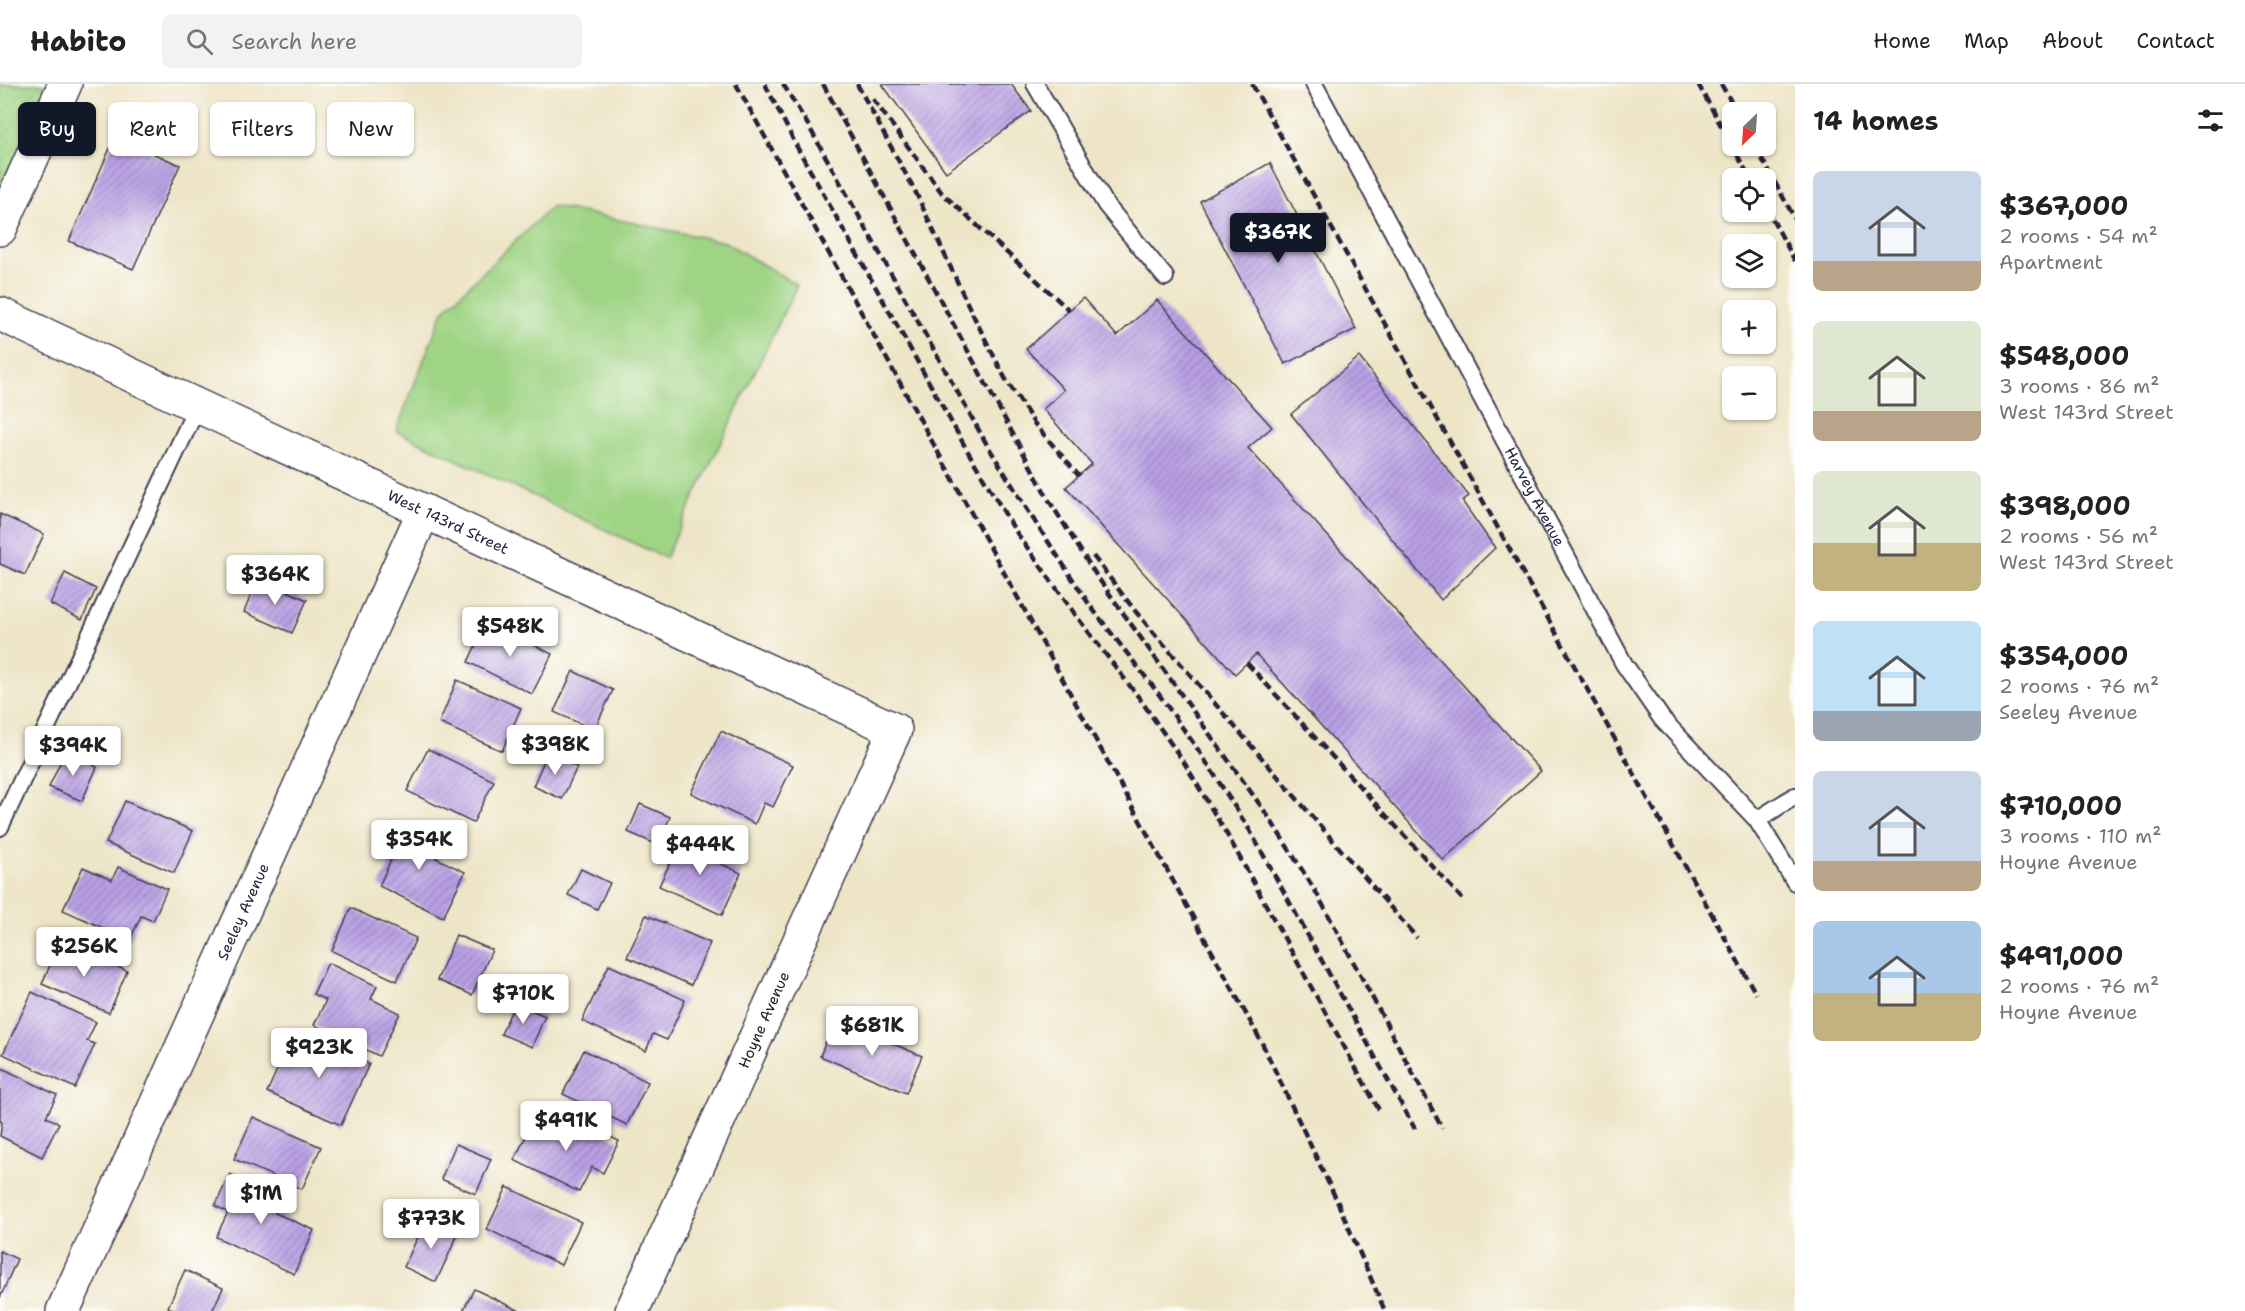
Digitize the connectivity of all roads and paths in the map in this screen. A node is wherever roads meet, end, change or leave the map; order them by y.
1 (65, 84) edge
2 (1035, 84) edge
3 (1314, 84) edge
4 (0, 229) edge
5 (1165, 277) dead end
6 (0, 314) edge
7 (197, 407) junction
8 (424, 511) junction
9 (896, 730) joint
10 (1795, 796) edge
11 (1757, 820) junction
12 (0, 827) edge
13 (1795, 882) edge
14 (63, 1311) edge
15 (632, 1311) edge

1 - 4 street
2 - 5 lane
3 - 11 lane, Harvey Avenue
6 - 7 street, West 143rd Street
7 - 8 street, West 143rd Street
7 - 12 lane
8 - 9 street, West 143rd Street
8 - 14 street, Seeley Avenue
9 - 15 street, Hoyne Avenue
10 - 11 lane
11 - 13 lane, Harvey Avenue

